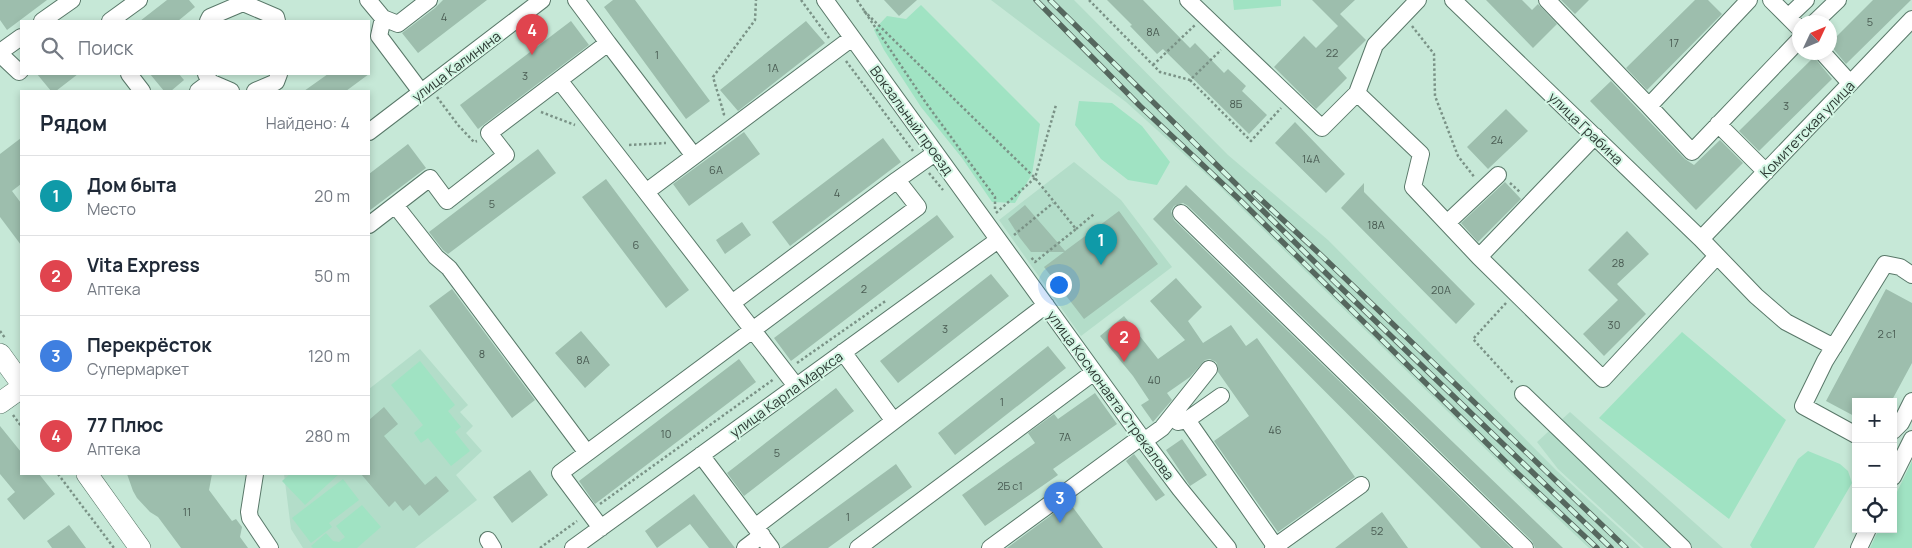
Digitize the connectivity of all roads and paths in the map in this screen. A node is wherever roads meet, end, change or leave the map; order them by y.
1 (72, 0) edge
2 (139, 0) edge
3 (368, 0) edge
4 (429, 0) edge
5 (542, 0) edge
6 (576, 0) edge
7 (800, 0) edge
8 (825, 0) edge
9 (857, 0) edge
10 (1089, 0) edge
11 (1188, 0) edge
12 (1418, 0) edge
13 (1454, 0) edge
14 (1547, 0) edge
15 (1749, 0) edge
16 (1771, 0) edge
17 (1806, 0) edge
18 (1838, 0) edge
19 (217, 6) edge
20 (864, 11) junction
21 (1798, 15) edge
22 (1822, 15) edge
23 (1204, 16) junction
24 (1404, 16) junction
25 (383, 18) junction
26 (1912, 18) edge
27 (43, 20) edge
28 (111, 20) edge
29 (208, 20) edge
30 (278, 20) edge
31 (1792, 21) edge
32 (20, 38) edge
33 (852, 38) junction
34 (1231, 41) junction
35 (608, 43) junction
36 (1792, 47) edge
37 (837, 49) junction
38 (0, 53) edge
39 (1829, 60) edge
40 (1153, 65) junction
41 (20, 71) edge
42 (130, 75) edge
43 (559, 80) junction
44 (1190, 80) junction
45 (205, 82) edge
46 (279, 82) edge
47 (1850, 83) junction
48 (141, 90) edge
49 (228, 90) edge
50 (257, 90) edge
51 (428, 93) junction
52 (1357, 93) junction
53 (1290, 98) junction
54 (1056, 105) dead end
55 (1649, 106) junction
56 (1718, 124) junction
57 (370, 131) edge
58 (489, 133) junction
59 (1595, 136) junction
60 (935, 153) junction
61 (694, 156) junction
62 (922, 163) junction
63 (1766, 172) junction
64 (1498, 176) joint
65 (1035, 178) junction
66 (897, 180) junction
67 (1484, 188) junction
68 (646, 192) junction
69 (944, 192) dead end
70 (1054, 202) junction
71 (1531, 203) junction
72 (395, 205) junction
73 (1182, 213) dead end
74 (1094, 214) dead end
75 (1447, 223) junction
76 (370, 224) edge
77 (1076, 229) junction
78 (1014, 235) dead end
79 (1701, 239) junction
80 (998, 240) junction
81 (1479, 256) junction
82 (1717, 256) junction
83 (1035, 262) dead end
84 (1912, 275) edge
85 (1516, 292) junction
86 (895, 295) dead end
87 (732, 303) junction
88 (1046, 305) junction
89 (753, 330) junction
90 (1834, 347) junction
91 (843, 352) junction
92 (0, 354) edge
93 (1209, 369) dead end
94 (785, 372) junction
95 (1094, 372) junction
96 (20, 383) edge
97 (796, 386) junction
98 (20, 389) edge
99 (1523, 394) joint
100 (1221, 396) dead end
101 (1912, 401) edge
102 (5, 407) edge
103 (893, 420) junction
104 (1187, 420) junction
105 (20, 425) edge
106 (1897, 426) edge
107 (1162, 428) junction
108 (1852, 433) edge
109 (1143, 439) junction
110 (1912, 439) edge
111 (587, 453) junction
112 (701, 455) junction
113 (1897, 470) edge
114 (59, 475) edge
115 (88, 475) edge
116 (255, 475) edge
117 (1362, 485) dead end
118 (589, 512) junction
119 (601, 528) junction
120 (1866, 533) edge
121 (762, 537) edge
122 (1222, 546) edge
123 (1274, 547) edge
124 (114, 548) edge
125 (140, 548) edge
126 (270, 548) edge
127 (540, 548) edge
128 (573, 548) edge
129 (745, 548) edge
130 (858, 548) edge
131 (990, 548) edge
132 (1525, 548) edge
133 (1683, 548) edge
134 (1859, 548) edge

1 - 27 street
2 - 28 street
3 - 25 street
4 - 25 street
5 - 51 street, улица Калинина
6 - 35 street
7 - 37 path
8 - 33 street, Вокзальный проезд
9 - 20 path
10 - 40 path
11 - 23 street
12 - 24 street
13 - 59 street, улица Грабина
14 - 55 street
15 - 55 street
16 - 31 street
17 - 21 street
18 - 22 street
19 - 29 street
19 - 30 street
20 - 65 path
20 - 65 path
23 - 34 street
23 - 40 path
24 - 52 street
24 - 67 path
25 - 51 street
26 - 47 street, Комитетская улица
32 - 38 street
33 - 37 street
33 - 60 street, Вокзальный проезд
34 - 44 path
34 - 53 street
35 - 43 street
35 - 61 street
36 - 56 street
37 - 61 street
37 - 62 path
38 - 41 street
39 - 47 street
40 - 44 path
42 - 48 street
43 - 58 street
43 - 68 street
44 - 53 path
45 - 49 street
46 - 50 street
47 - 63 street, Комитетская улица
51 - 57 street, улица Калинина
51 - 58 path
52 - 53 street
52 - 75 street
54 - 65 path
55 - 56 street
56 - 63 street
58 - 72 street
59 - 71 street
59 - 79 street, улица Грабина
60 - 62 street
60 - 80 street, Вокзальный проезд
61 - 68 street
62 - 66 street
62 - 69 path
63 - 79 street, Комитетская улица
64 - 67 street
64 - 71 path
65 - 70 path
66 - 87 street
66 - 89 street
67 - 75 street
68 - 87 street
70 - 77 path
70 - 78 path
71 - 81 street
72 - 76 street
72 - 111 street
73 - 132 street
74 - 77 path
75 - 81 street
77 - 83 path
79 - 82 street, улица Грабина
80 - 88 street, улица Космонавта Стрекалова
80 - 91 street, улица Карла Маркса
81 - 85 street
82 - 85 street
82 - 90 street, улица Грабина
84 - 90 street
85 - 99 path
86 - 94 path
87 - 89 street
88 - 95 street, улица Космонавта Стрекалова
88 - 103 street
89 - 94 street
89 - 111 street
90 - 108 street
91 - 97 street, улица Карла Маркса
91 - 103 street
92 - 96 main road
93 - 107 street
94 - 97 street
94 - 118 path
95 - 109 street, улица Космонавта Стрекалова
95 - 130 street
97 - 112 street, улица Карла Маркса
98 - 102 main road
99 - 133 street
100 - 104 street
101 - 106 street
102 - 105 path
103 - 121 street
104 - 107 street
104 - 123 street
107 - 109 street
109 - 122 street, улица Космонавта Стрекалова
109 - 131 street
110 - 113 street
111 - 118 street
112 - 119 street, улица Карла Маркса
112 - 121 street
114 - 124 path
115 - 125 main road
116 - 126 street
117 - 123 street
118 - 119 street
118 - 127 path
119 - 128 street, улица Карла Маркса
120 - 134 street
121 - 129 street

